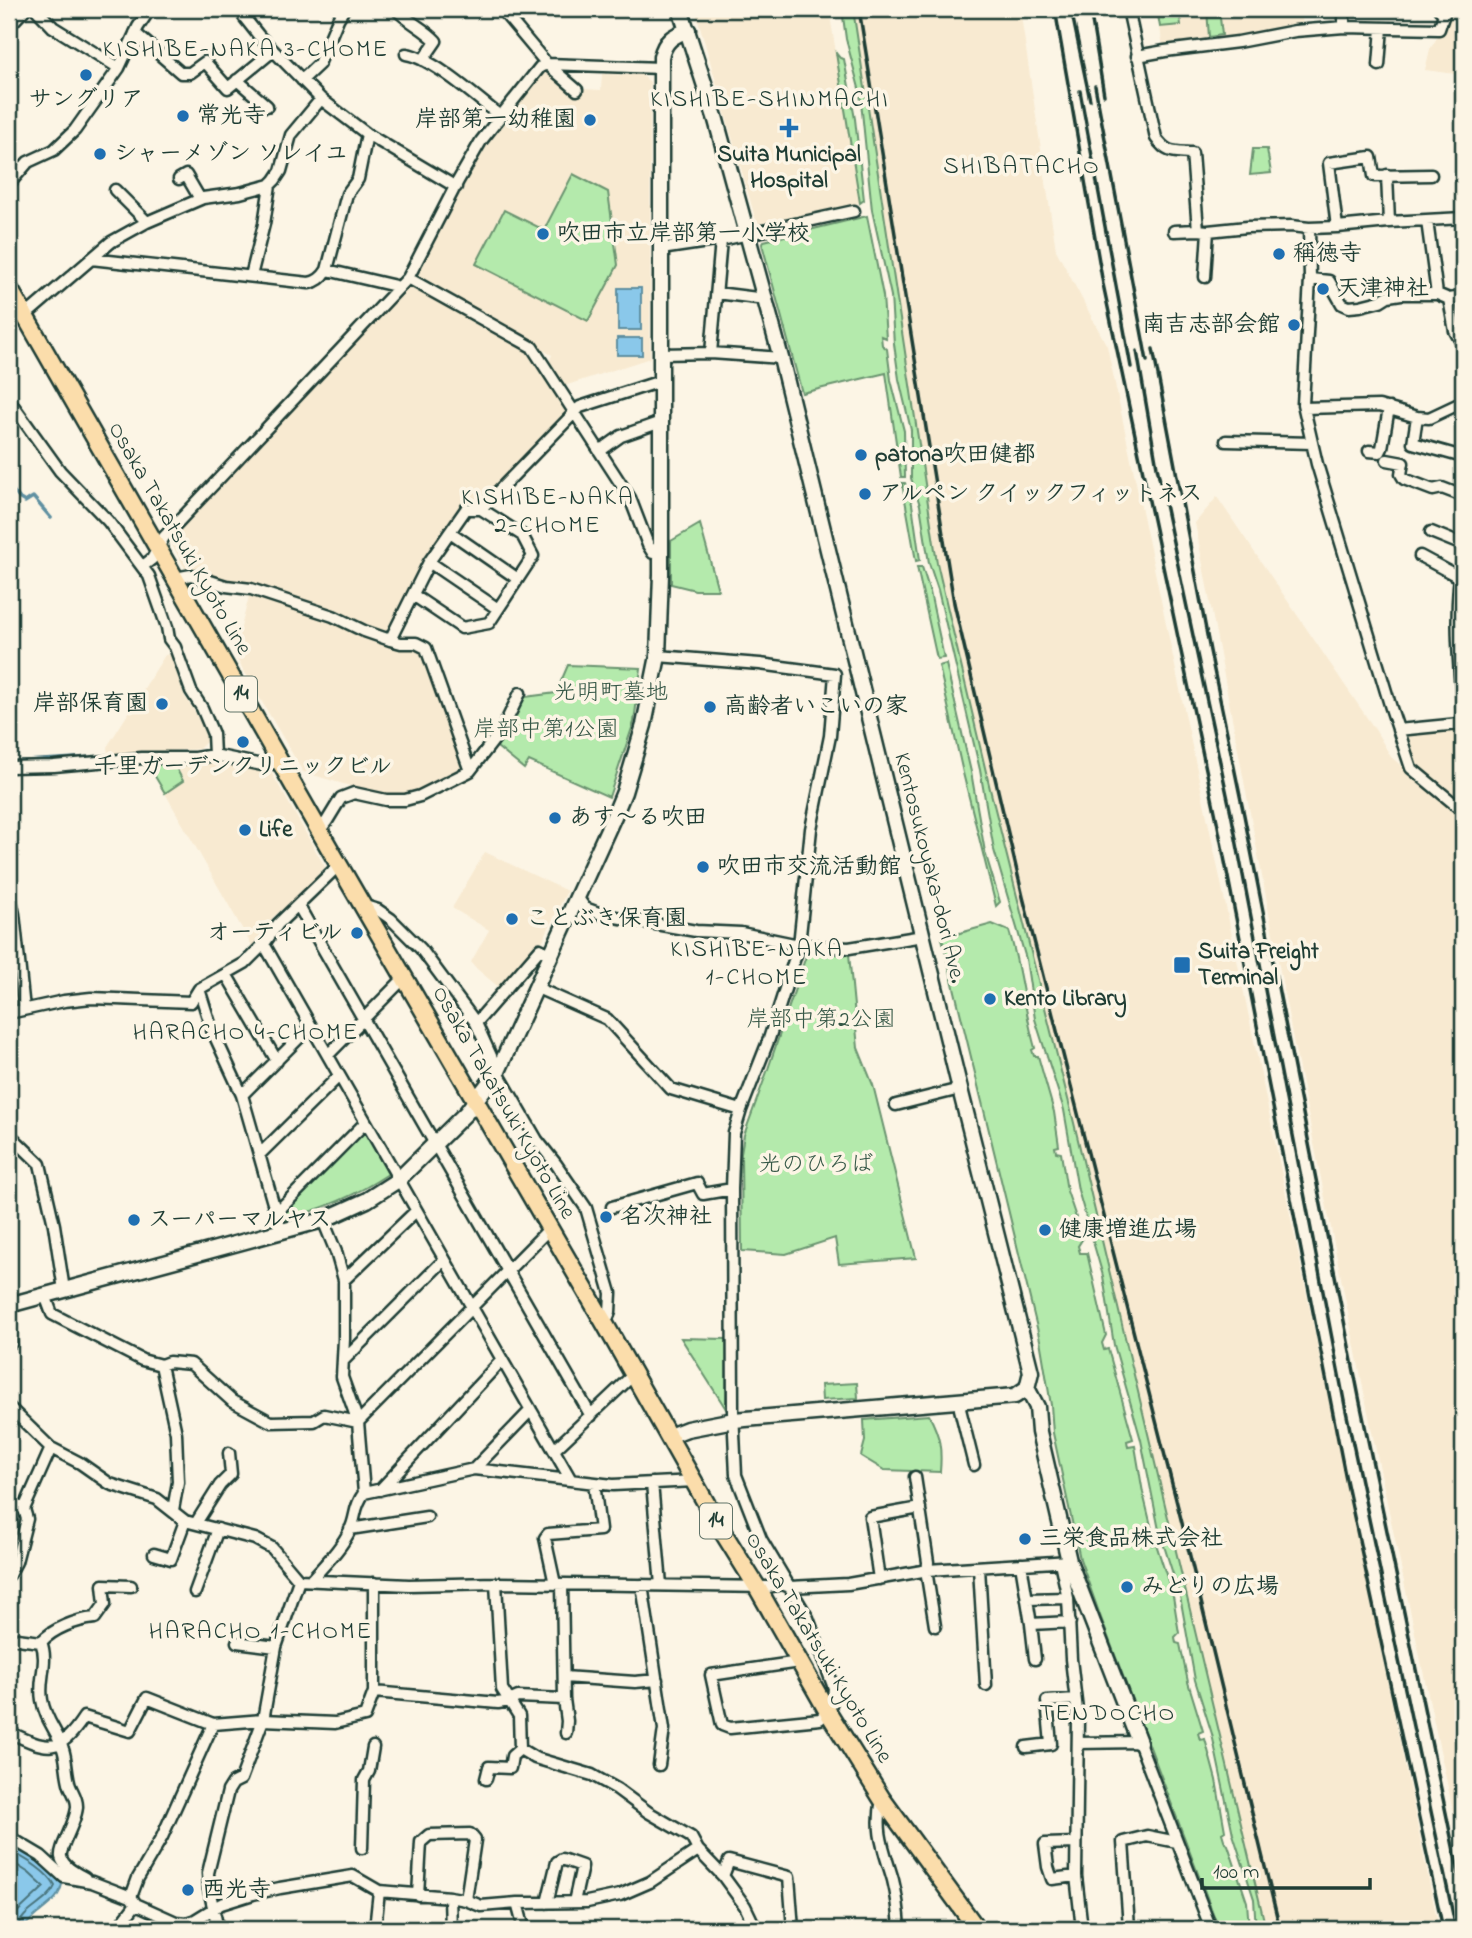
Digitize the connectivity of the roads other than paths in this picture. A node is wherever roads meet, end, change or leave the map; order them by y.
1 (25, 9) edge
2 (36, 9) edge
3 (253, 9) edge
4 (344, 9) edge
5 (396, 9) edge
6 (501, 9) edge
7 (680, 9) edge
8 (1128, 9) edge
9 (1344, 9) edge
10 (1439, 9) edge
11 (145, 11) edge
12 (242, 12) edge
13 (9, 26) edge
14 (1344, 27) junction
15 (1382, 29) junction
16 (688, 30) junction
17 (135, 33) junction
18 (273, 51) junction
19 (406, 54) dead end
20 (1137, 56) junction
21 (424, 60) junction
22 (547, 64) junction
23 (1380, 65) dead end
24 (119, 68) junction
25 (661, 68) junction
26 (237, 80) junction
27 (302, 80) junction
28 (577, 90) dead end
29 (321, 99) junction
30 (267, 106) dead end
31 (500, 116) junction
32 (367, 134) junction
33 (1387, 175) junction
34 (1431, 175) dead end
35 (179, 179) dead end
36 (9, 182) edge
37 (270, 184) junction
38 (456, 187) junction
39 (115, 190) dead end
40 (200, 199) junction
41 (854, 211) dead end
42 (1463, 218) edge
43 (1427, 220) junction
44 (147, 222) junction
45 (1389, 222) junction
46 (1337, 227) junction
47 (1309, 228) junction
48 (1174, 231) dead end
49 (1203, 231) junction
50 (747, 234) junction
51 (721, 240) junction
52 (661, 249) junction
53 (91, 259) junction
54 (327, 270) junction
55 (251, 276) junction
56 (1205, 277) dead end
57 (408, 278) junction
58 (1310, 279) junction
59 (400, 287) junction
60 (9, 288) edge
61 (716, 293) junction
62 (1437, 294) junction
63 (1463, 297) edge
64 (765, 299) junction
65 (1449, 299) junction
66 (25, 316) junction
67 (1463, 345) edge
68 (711, 353) junction
69 (661, 354) junction
70 (781, 358) junction
71 (661, 381) junction
72 (9, 400) edge
73 (1463, 402) edge
74 (1304, 408) junction
75 (1389, 408) junction
76 (574, 414) junction
77 (1417, 417) junction
78 (661, 422) junction
79 (1226, 441) dead end
80 (1312, 443) junction
81 (600, 451) junction
82 (1369, 451) dead end
83 (1463, 457) edge
84 (1387, 460) dead end
85 (1463, 496) edge
86 (481, 509) junction
87 (450, 532) junction
88 (1431, 532) dead end
89 (661, 544) junction
90 (1463, 545) edge
91 (158, 548) junction
92 (1420, 556) dead end
93 (1463, 556) edge
94 (429, 562) junction
95 (143, 566) junction
96 (1459, 577) junction
97 (175, 578) junction
98 (518, 579) junction
99 (413, 595) junction
100 (1461, 607) edge
101 (498, 609) junction
102 (390, 640) junction
103 (657, 656) junction
104 (520, 694) dead end
105 (1398, 730) junction
106 (214, 755) junction
107 (281, 762) junction
108 (9, 767) edge
109 (470, 771) junction
110 (1463, 811) edge
111 (320, 830) junction
112 (339, 865) junction
113 (9, 891) edge
114 (577, 897) junction
115 (298, 905) junction
116 (362, 905) junction
117 (923, 936) junction
118 (264, 944) junction
119 (799, 945) junction
120 (551, 954) junction
121 (226, 974) junction
122 (405, 977) junction
123 (537, 988) junction
124 (198, 989) junction
125 (24, 1009) junction
126 (9, 1013) edge
127 (363, 1019) junction
128 (476, 1023) junction
129 (312, 1026) junction
130 (328, 1055) junction
131 (277, 1061) junction
132 (498, 1071) junction
133 (339, 1076) junction
134 (960, 1089) junction
135 (242, 1096) junction
136 (476, 1100) junction
137 (896, 1105) dead end
138 (741, 1110) junction
139 (365, 1123) junction
140 (9, 1134) edge
141 (434, 1144) junction
142 (259, 1155) junction
143 (398, 1180) junction
144 (732, 1189) junction
145 (612, 1207) dead end
146 (416, 1211) junction
147 (275, 1213) junction
148 (323, 1220) junction
149 (549, 1229) junction
150 (281, 1231) junction
151 (444, 1260) junction
152 (507, 1272) junction
153 (344, 1280) junction
154 (64, 1290) junction
155 (45, 1295) junction
156 (9, 1305) edge
157 (472, 1307) junction
158 (605, 1324) junction
159 (502, 1360) junction
160 (343, 1361) junction
161 (161, 1366) junction
162 (633, 1375) junction
163 (1027, 1388) junction
164 (961, 1402) junction
165 (9, 1408) edge
166 (531, 1410) junction
167 (591, 1416) junction
168 (734, 1420) junction
169 (358, 1422) junction
170 (669, 1436) junction
171 (51, 1448) junction
172 (554, 1450) junction
173 (229, 1452) dead end
174 (974, 1465) dead end
175 (474, 1469) junction
176 (915, 1477) dead end
177 (571, 1480) junction
178 (695, 1481) junction
179 (594, 1483) junction
180 (652, 1483) junction
181 (380, 1490) junction
182 (364, 1493) junction
183 (9, 1502) edge
184 (920, 1508) junction
185 (24, 1509) junction
186 (173, 1510) junction
187 (427, 1517) dead end
188 (191, 1522) junction
189 (218, 1529) junction
190 (351, 1530) junction
191 (154, 1554) dead end
192 (1065, 1561) junction
193 (1021, 1564) junction
194 (979, 1568) junction
195 (928, 1570) junction
196 (9, 1575) edge
197 (879, 1579) junction
198 (299, 1580) junction
199 (311, 1580) junction
200 (374, 1583) junction
201 (496, 1583) junction
202 (559, 1584) junction
203 (642, 1585) junction
204 (661, 1585) junction
205 (131, 1586) dead end
206 (757, 1587) junction
207 (790, 1587) junction
208 (195, 1592) dead end
209 (1068, 1598) junction
210 (1027, 1599) junction
211 (1070, 1622) junction
212 (1031, 1624) junction
213 (935, 1626) dead end
214 (9, 1638) edge
215 (41, 1642) junction
216 (237, 1642) dead end
217 (276, 1647) junction
218 (1035, 1659) dead end
219 (799, 1662) junction
220 (564, 1677) junction
221 (657, 1680) junction
222 (986, 1685) dead end
223 (374, 1692) junction
224 (564, 1699) junction
225 (1075, 1699) junction
226 (509, 1701) junction
227 (828, 1712) junction
228 (263, 1720) junction
229 (213, 1724) junction
230 (9, 1732) edge
231 (566, 1733) dead end
232 (1139, 1742) junction
233 (60, 1743) junction
234 (1078, 1743) junction
235 (373, 1747) dead end
236 (1026, 1747) dead end
237 (520, 1749) junction
238 (659, 1765) dead end
239 (486, 1779) dead end
240 (882, 1800) junction
241 (9, 1838) edge
242 (1177, 1842) junction
243 (1076, 1843) junction
244 (362, 1848) dead end
245 (698, 1850) junction
246 (723, 1876) junction
247 (1076, 1876) junction
248 (92, 1882) junction
249 (379, 1891) junction
250 (418, 1895) junction
251 (450, 1897) junction
252 (133, 1900) junction
253 (467, 1900) junction
254 (574, 1902) junction
255 (517, 1903) junction
256 (547, 1903) junction
257 (214, 1910) junction
258 (1210, 1928) edge
259 (117, 1929) edge
260 (218, 1929) edge
261 (375, 1929) edge
262 (451, 1929) edge
263 (524, 1929) edge
264 (757, 1929) edge
265 (793, 1929) edge
266 (900, 1929) edge
267 (977, 1929) edge
268 (1082, 1929) edge
269 (1131, 1929) edge
270 (1192, 1929) edge

1 - 13 street
2 - 24 street
3 - 12 street
4 - 27 street
5 - 21 street
6 - 22 street
7 - 16 street, Kentosukoyaka-dori Ave.
8 - 20 street
9 - 14 street
10 - 15 street
11 - 17 street
12 - 18 street
14 - 15 street
14 - 20 street
15 - 23 street
16 - 25 street
16 - 50 street, Kentosukoyaka-dori Ave.
17 - 24 street
17 - 26 street
18 - 26 street
18 - 27 street
19 - 21 street
20 - 49 street
21 - 31 street
22 - 25 street
22 - 28 street
22 - 31 street
24 - 36 street
25 - 52 street
26 - 30 street
27 - 29 street
29 - 32 street
29 - 37 street
31 - 38 street
32 - 38 street
32 - 54 street
33 - 34 street
33 - 45 street
33 - 46 street
35 - 40 street
37 - 40 street
37 - 55 street
38 - 57 street
39 - 44 street
40 - 44 street
41 - 50 street
42 - 43 street
43 - 45 street
43 - 62 street
44 - 53 street
45 - 46 street
46 - 47 street
47 - 49 street
47 - 58 street
48 - 49 street
49 - 56 street
50 - 51 street
50 - 64 street, Kentosukoyaka-dori Ave.
51 - 52 street
51 - 61 street
52 - 69 street
53 - 55 street
53 - 66 street
54 - 55 street
54 - 59 street
57 - 59 street
57 - 76 street
58 - 62 street
58 - 74 street
59 - 91 street
60 - 66 main road, Osaka Takatsuki Kyoto Line / 14
61 - 64 street
61 - 68 street
62 - 65 street
63 - 65 street
64 - 70 street, Kentosukoyaka-dori Ave.
65 - 67 street
66 - 91 main road, Osaka Takatsuki Kyoto Line / 14
68 - 69 street
68 - 70 street
69 - 71 street
70 - 117 street, Kentosukoyaka-dori Ave.
71 - 76 street
71 - 78 street
72 - 95 street
73 - 77 street
74 - 75 street
74 - 80 street
75 - 77 street
75 - 82 street
76 - 81 street
76 - 86 street
77 - 83 street
78 - 81 street
78 - 89 street
79 - 80 street
80 - 105 street
81 - 89 street
84 - 85 street
86 - 87 street
86 - 98 street
87 - 94 street
87 - 98 street
88 - 90 street
89 - 103 street
91 - 95 street
91 - 97 main road, Osaka Takatsuki Kyoto Line / 14
92 - 96 street
93 - 96 street
94 - 99 street
94 - 101 street
95 - 106 street
96 - 100 street
97 - 102 street
97 - 107 main road, Osaka Takatsuki Kyoto Line / 14
98 - 101 street
99 - 101 street
99 - 102 street
100 - 105 street
102 - 109 street
103 - 114 street
103 - 119 street
104 - 109 street
105 - 110 street
106 - 107 street
106 - 108 street
107 - 111 main road, Osaka Takatsuki Kyoto Line / 14
109 - 111 street
111 - 112 main road, Osaka Takatsuki Kyoto Line / 14
112 - 115 street
112 - 116 main road, Osaka Takatsuki Kyoto Line / 14
113 - 125 street
114 - 119 street
114 - 120 street
115 - 118 street
115 - 127 street
116 - 122 main road, Osaka Takatsuki Kyoto Line / 14
116 - 128 street
117 - 119 street
117 - 134 street, Kentosukoyaka-dori Ave.
118 - 121 street
118 - 129 street
119 - 138 street
120 - 123 street
120 - 128 street
121 - 124 street
121 - 131 street
122 - 127 street
122 - 136 main road, Osaka Takatsuki Kyoto Line / 14
123 - 132 street
123 - 138 street
124 - 125 street
124 - 135 street
125 - 126 street
127 - 130 street
127 - 141 street
128 - 132 street
129 - 130 street
129 - 131 street
130 - 133 street
131 - 135 street
132 - 136 street
132 - 158 street
133 - 139 street
133 - 142 street
134 - 137 street
134 - 163 street, Kentosukoyaka-dori Ave.
135 - 142 street
136 - 141 street
136 - 149 main road, Osaka Takatsuki Kyoto Line / 14
138 - 144 street
139 - 143 street
139 - 147 street
140 - 154 street
141 - 143 street
141 - 152 street
142 - 147 street
143 - 146 street
143 - 148 street
144 - 145 street
144 - 168 street
146 - 151 street
146 - 153 street
147 - 150 street
148 - 150 street
148 - 153 street
149 - 152 street
149 - 158 main road, Osaka Takatsuki Kyoto Line / 14
150 - 154 street
151 - 157 street
151 - 160 street
152 - 157 street
152 - 167 street
153 - 160 street
154 - 155 street
155 - 156 street
155 - 161 street
157 - 159 street
157 - 169 street
158 - 162 main road, Osaka Takatsuki Kyoto Line / 14
159 - 166 street
159 - 181 street
160 - 169 street
161 - 169 street
161 - 186 street
162 - 167 street
162 - 170 main road, Osaka Takatsuki Kyoto Line / 14
163 - 164 street
163 - 192 street, Kentosukoyaka-dori Ave.
164 - 168 street
164 - 174 street
165 - 171 street
166 - 172 street
166 - 175 street
167 - 172 street
168 - 170 street
168 - 207 street
169 - 182 street
170 - 178 main road, Osaka Takatsuki Kyoto Line / 14
171 - 185 street
171 - 186 street
172 - 177 street
173 - 188 street
175 - 177 street
175 - 181 street
176 - 184 street
177 - 179 street
178 - 180 street
178 - 206 main road, Osaka Takatsuki Kyoto Line / 14
179 - 180 street
179 - 202 street
180 - 204 street
181 - 182 street
182 - 190 street
183 - 185 street
184 - 195 street
184 - 197 street
185 - 196 street
186 - 188 street
187 - 190 street
188 - 189 street
188 - 191 street
189 - 198 street
189 - 208 street
190 - 199 street
192 - 193 street
192 - 209 street
192 - 232 street, Kentosukoyaka-dori Ave.
193 - 194 street
193 - 210 street
194 - 195 street
194 - 222 street
195 - 197 street
195 - 213 street
197 - 207 street
198 - 199 street
198 - 217 street
199 - 200 street
200 - 201 street
200 - 223 street
201 - 202 street
201 - 226 street
202 - 203 street
202 - 220 street
203 - 204 street
203 - 221 street
204 - 206 street
205 - 215 street
206 - 207 street
206 - 219 main road, Osaka Takatsuki Kyoto Line / 14
207 - 227 street
209 - 210 street
209 - 211 street
210 - 212 street
211 - 212 street
211 - 225 street
212 - 218 street
214 - 215 street
215 - 233 street
216 - 217 street
217 - 228 street
219 - 227 main road, Osaka Takatsuki Kyoto Line / 14
219 - 227 street
220 - 221 street
220 - 224 street
221 - 238 street
223 - 226 street
223 - 228 street
224 - 226 street
224 - 231 street
225 - 234 street
225 - 236 street
226 - 237 street
227 - 240 main road, Osaka Takatsuki Kyoto Line / 14
228 - 229 street
228 - 257 street
229 - 233 street
229 - 252 street
230 - 233 street
232 - 234 street
232 - 242 street
233 - 248 street
234 - 243 street
235 - 244 street
237 - 239 street
237 - 245 street
240 - 266 street
240 - 267 main road, Osaka Takatsuki Kyoto Line / 14
241 - 248 street
242 - 258 street
242 - 269 street
243 - 247 street
243 - 247 street
245 - 246 street
245 - 254 street
246 - 264 street
246 - 265 street
247 - 268 street
248 - 252 street
249 - 250 street
249 - 257 street
249 - 261 street
250 - 251 street
250 - 253 street
251 - 253 street
251 - 262 street
252 - 257 street
252 - 259 street
253 - 255 street
254 - 256 street
254 - 256 street
255 - 256 street
255 - 263 street
257 - 260 street
258 - 270 street

